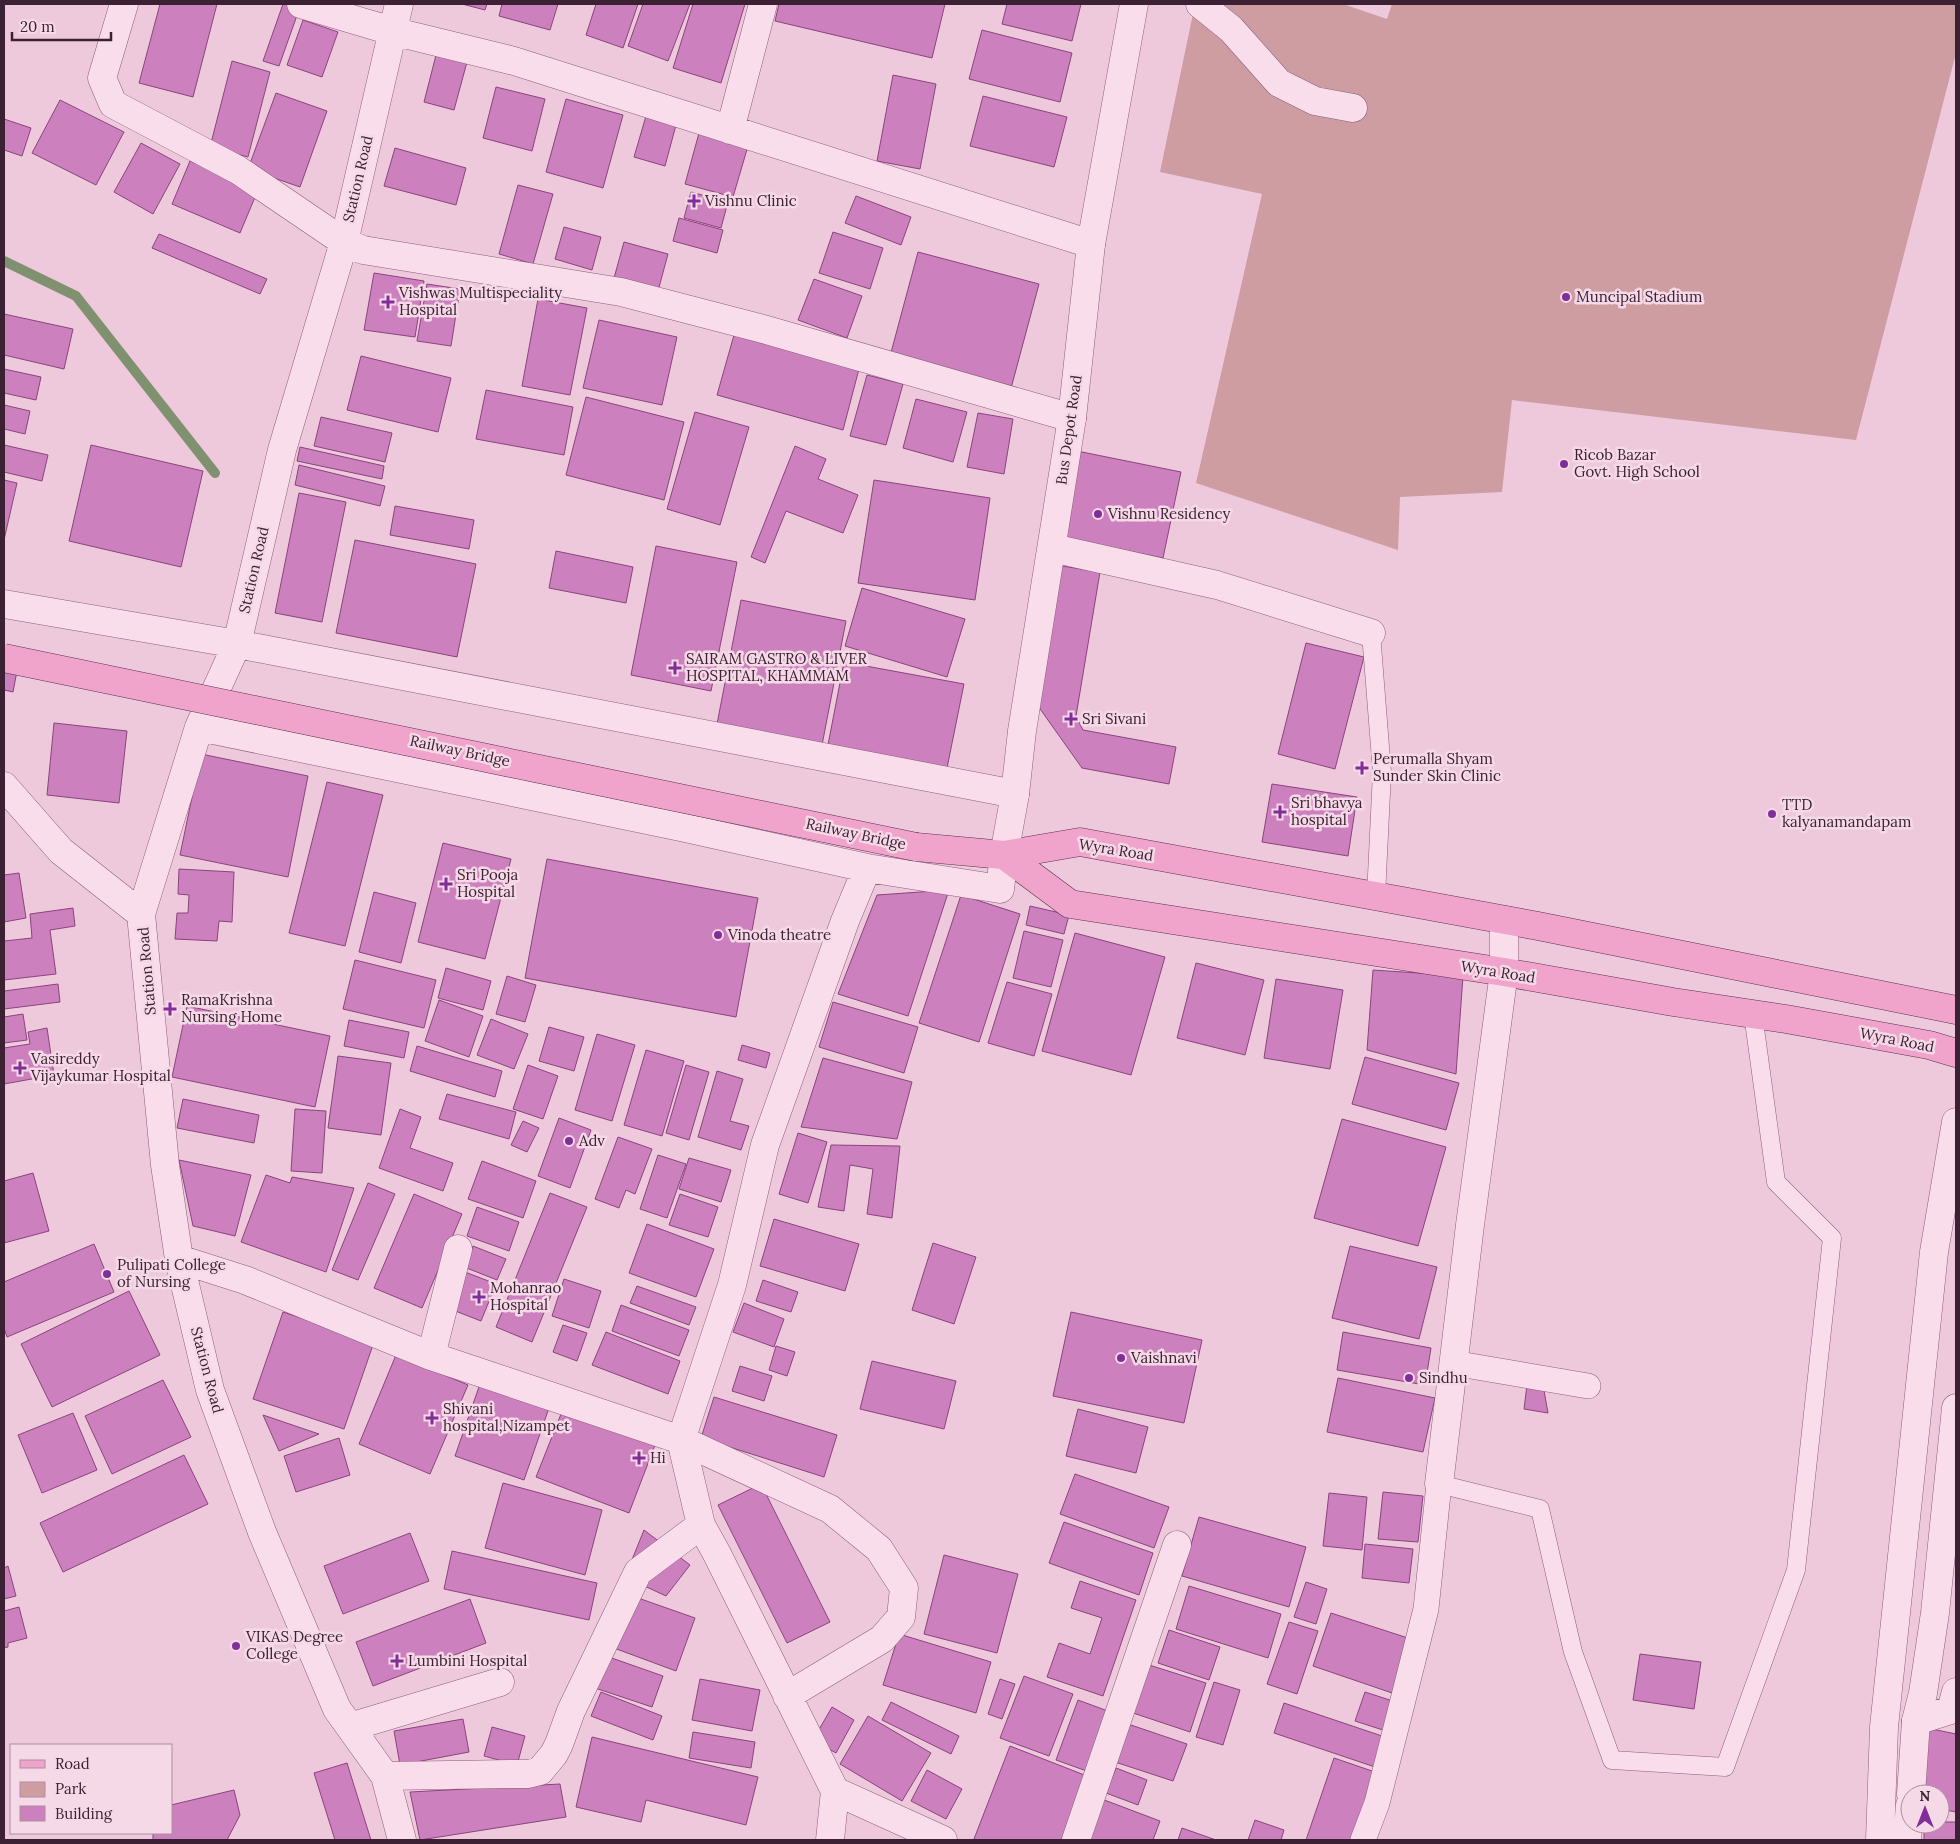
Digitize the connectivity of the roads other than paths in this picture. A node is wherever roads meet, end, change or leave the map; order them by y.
1 (124, 4) edge
2 (301, 4) edge
3 (399, 4) edge
4 (763, 4) edge
5 (1134, 4) edge
6 (1200, 4) edge
7 (392, 31) junction
8 (1353, 108) dead end
9 (730, 130) junction
10 (344, 242) junction
11 (1091, 244) junction
12 (1072, 418) junction
13 (1052, 548) junction
14 (4, 604) edge
15 (1371, 633) joint
16 (237, 644) junction
17 (4, 658) edge
18 (199, 727) junction
19 (4, 786) edge
20 (1015, 794) junction
21 (1004, 855) junction
22 (867, 868) junction
23 (1376, 896) junction
24 (141, 914) junction
25 (1504, 920) junction
26 (1504, 972) junction
27 (1956, 1010) edge
28 (1753, 1014) junction
29 (1956, 1053) edge
30 (1956, 1122) edge
31 (458, 1249) dead end
32 (179, 1259) junction
33 (431, 1356) junction
34 (1454, 1363) junction
35 (1588, 1386) dead end
36 (1956, 1408) edge
37 (681, 1440) junction
38 (1439, 1484) junction
39 (701, 1525) junction
40 (1177, 1545) dead end
41 (500, 1682) dead end
42 (788, 1696) junction
43 (1954, 1704) edge
44 (1916, 1721) junction
45 (350, 1727) junction
46 (385, 1776) junction
47 (1912, 1784) edge
48 (835, 1791) junction
49 (940, 1839) edge
50 (402, 1840) edge
51 (830, 1840) edge
52 (1076, 1840) edge
53 (1363, 1840) edge
54 (1880, 1840) edge

1 - 10 street
2 - 7 street
3 - 7 street, Station Road
4 - 9 street
5 - 11 street, Bus Depot Road
6 - 8 street
7 - 9 street
7 - 10 street, Station Road
9 - 11 street
10 - 12 street
10 - 16 street, Station Road
11 - 12 street, Bus Depot Road
12 - 13 street, Bus Depot Road
13 - 15 street
13 - 20 street, Bus Depot Road
14 - 16 street
15 - 23 lane
16 - 18 street, Station Road
16 - 20 street
17 - 21 main road, Railway Bridge, bridge
18 - 22 street
18 - 24 street, Station Road
19 - 24 street
20 - 21 street, Bus Depot Road
21 - 22 street, Bus Depot Road
21 - 23 main road, Wyra Road
21 - 26 main road, Wyra Road
22 - 37 street
23 - 25 main road, Wyra Road
24 - 32 street, Station Road
25 - 26 street
25 - 27 main road, Wyra Road
26 - 28 main road, Wyra Road
26 - 34 street
28 - 29 main road, Wyra Road
28 - 38 lane
30 - 54 street
31 - 33 street
32 - 33 street
32 - 45 street, Station Road
33 - 37 street
34 - 35 street
34 - 38 street
36 - 44 street
37 - 39 street
37 - 42 street
38 - 53 street
39 - 42 street
39 - 46 street
40 - 52 street
41 - 45 street
42 - 48 street
43 - 44 street
44 - 47 street
45 - 46 street, Station Road
46 - 50 street, Station Road
48 - 49 street
48 - 51 street

